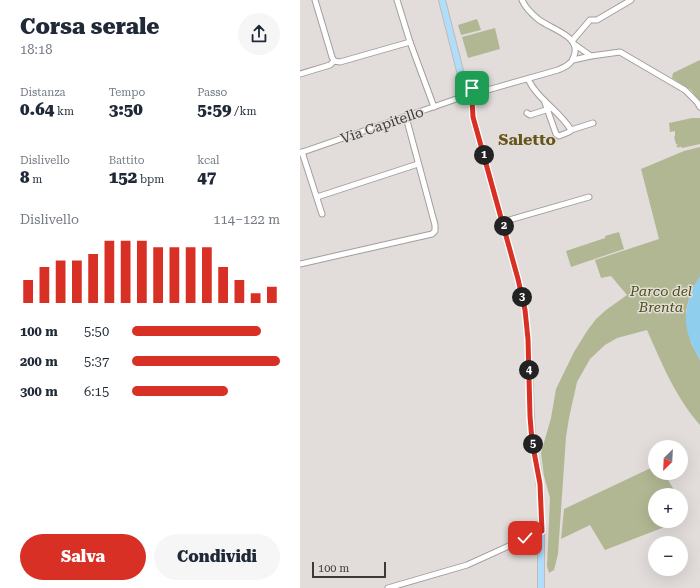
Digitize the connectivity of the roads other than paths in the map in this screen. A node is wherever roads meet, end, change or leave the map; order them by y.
1 (315, 0) edge
2 (397, 0) edge
3 (442, 0) edge
4 (522, 0) edge
5 (631, 0) edge
6 (410, 42) junction
7 (573, 43) junction
8 (591, 56) junction
9 (573, 60) junction
10 (334, 62) junction
11 (300, 74) edge
12 (528, 79) junction
13 (468, 88) junction
14 (477, 92) junction
15 (465, 96) junction
16 (472, 100) junction
17 (434, 107) junction
18 (549, 108) junction
19 (700, 108) edge
20 (527, 113) dead end
21 (406, 117) junction
22 (593, 123) dead end
23 (571, 130) junction
24 (301, 152) edge
25 (418, 164) junction
26 (317, 197) junction
27 (589, 197) dead end
28 (322, 214) dead end
29 (506, 221) dead end
30 (300, 264) edge
31 (542, 531) junction
32 (388, 588) edge
33 (541, 588) edge

1 - 10 street
2 - 6 street
3 - 13 main road
4 - 7 street
5 - 7 street
6 - 10 street
6 - 17 street
7 - 8 street
7 - 9 street
8 - 9 street
8 - 19 street
9 - 12 street
10 - 11 street
12 - 14 street
12 - 18 street
13 - 14 main road
13 - 15 main road
14 - 16 main road
15 - 16 main road
15 - 17 street, Via Capitello
16 - 31 main road
17 - 21 street, Via Capitello
18 - 20 street
18 - 23 street
18 - 23 street
21 - 24 street, Via Capitello
21 - 25 street
22 - 23 street
24 - 26 street
25 - 26 street
25 - 30 street
26 - 28 street
27 - 29 street
31 - 32 street
31 - 33 main road

